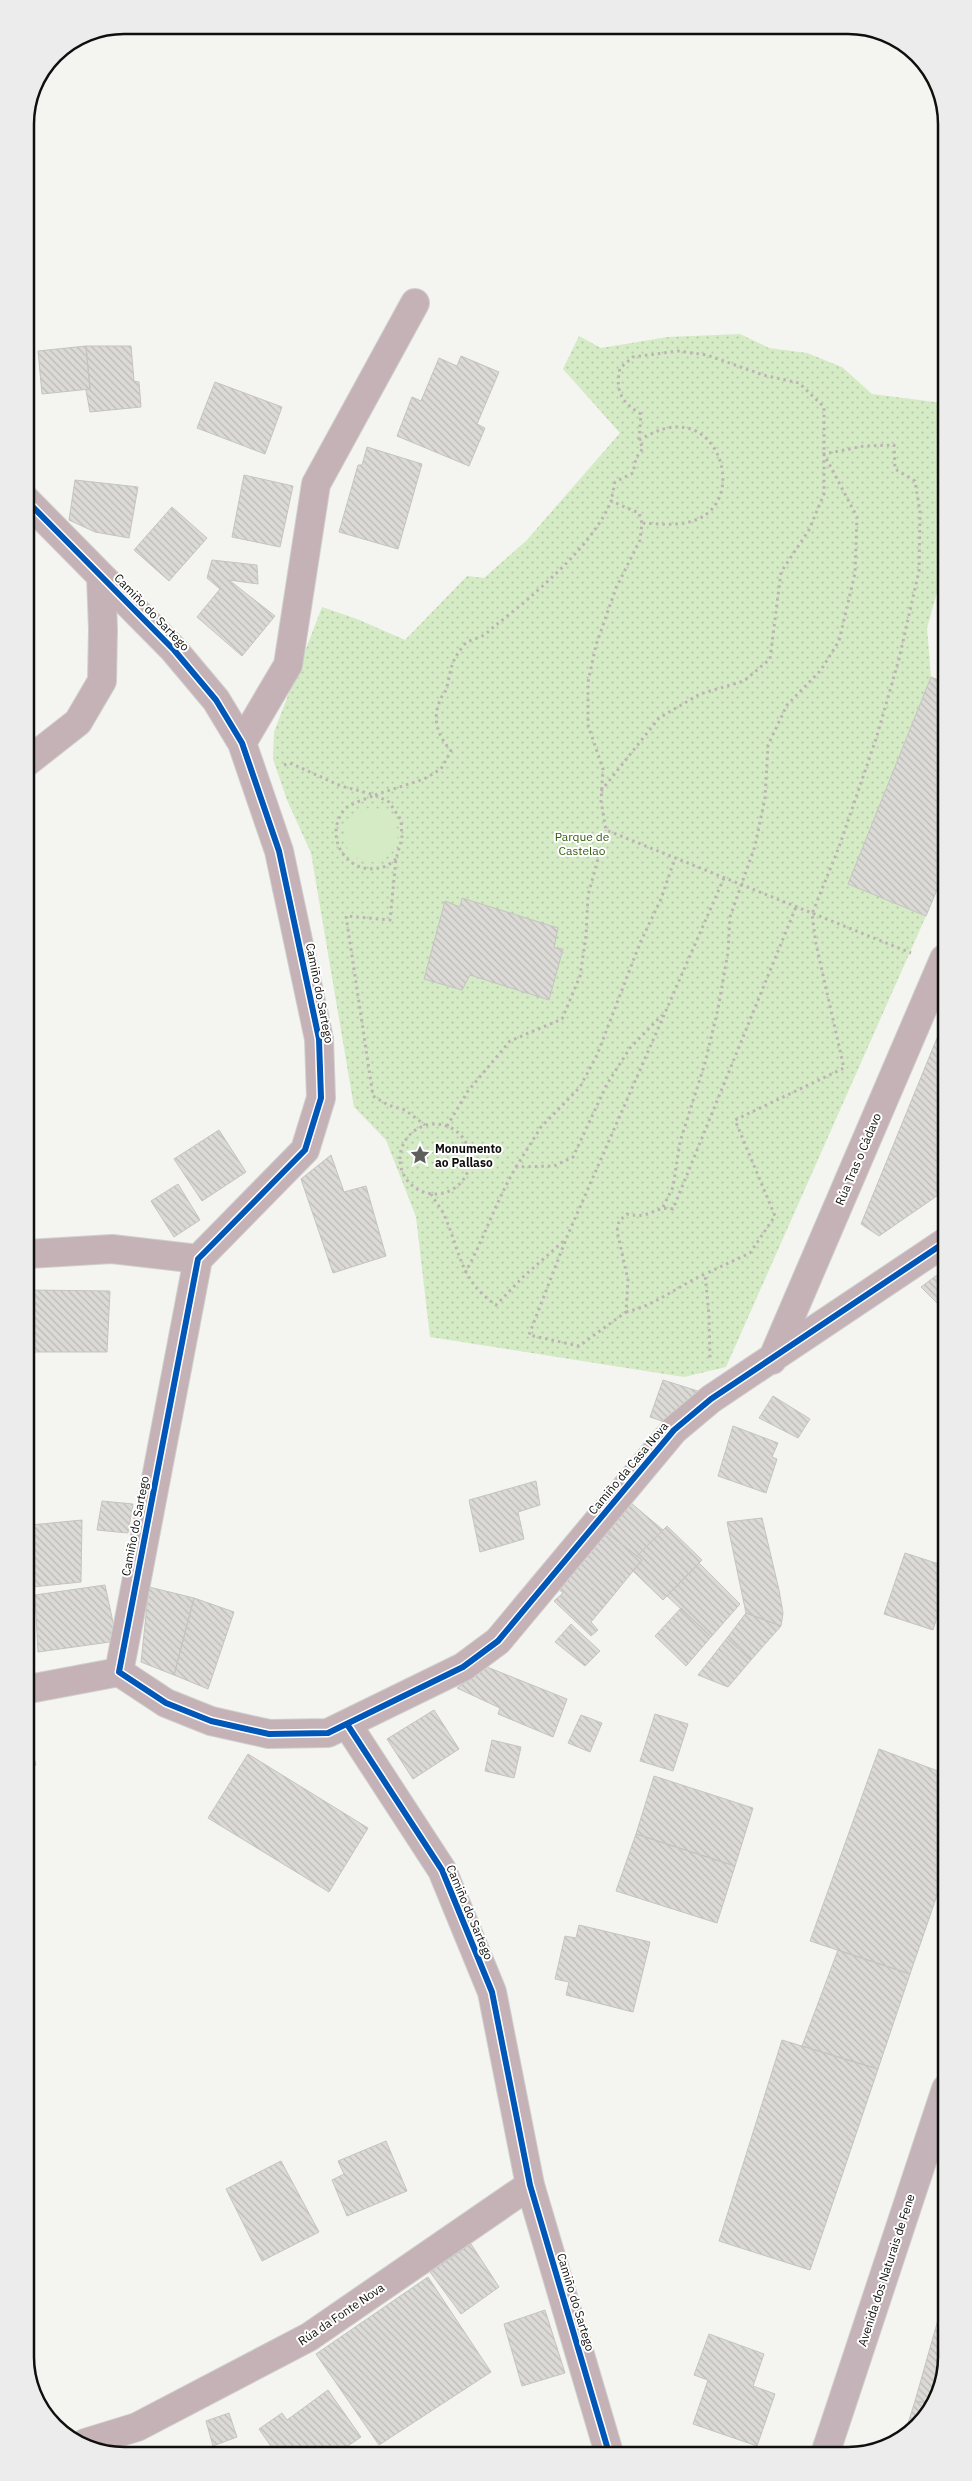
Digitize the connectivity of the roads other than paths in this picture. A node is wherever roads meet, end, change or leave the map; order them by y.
1 (414, 303) dead end
2 (34, 508) edge
3 (101, 576) junction
4 (242, 743) junction
5 (34, 757) edge
6 (938, 973) edge
7 (938, 1246) edge
8 (34, 1254) edge
9 (198, 1259) junction
10 (772, 1360) junction
11 (119, 1672) junction
12 (34, 1688) edge
13 (347, 1724) junction
14 (938, 2113) edge
15 (530, 2185) junction
16 (92, 2441) edge
17 (607, 2447) edge
18 (827, 2447) edge

1 - 4 street
2 - 3 street, Camiño do Sartego
3 - 4 street, Camiño do Sartego
3 - 5 street
4 - 9 street, Camiño do Sartego
6 - 10 street, Rúa Tras o Cádavo
7 - 10 street, Camiño da Casa Nova
8 - 9 street
9 - 11 street, Camiño do Sartego
10 - 13 street, Camiño da Casa Nova
11 - 12 street
11 - 13 street
13 - 15 street, Camiño do Sartego
14 - 18 highway, Avenida dos Naturais de Fene
15 - 16 street, Rúa da Fonte Nova
15 - 17 street, Camiño do Sartego

